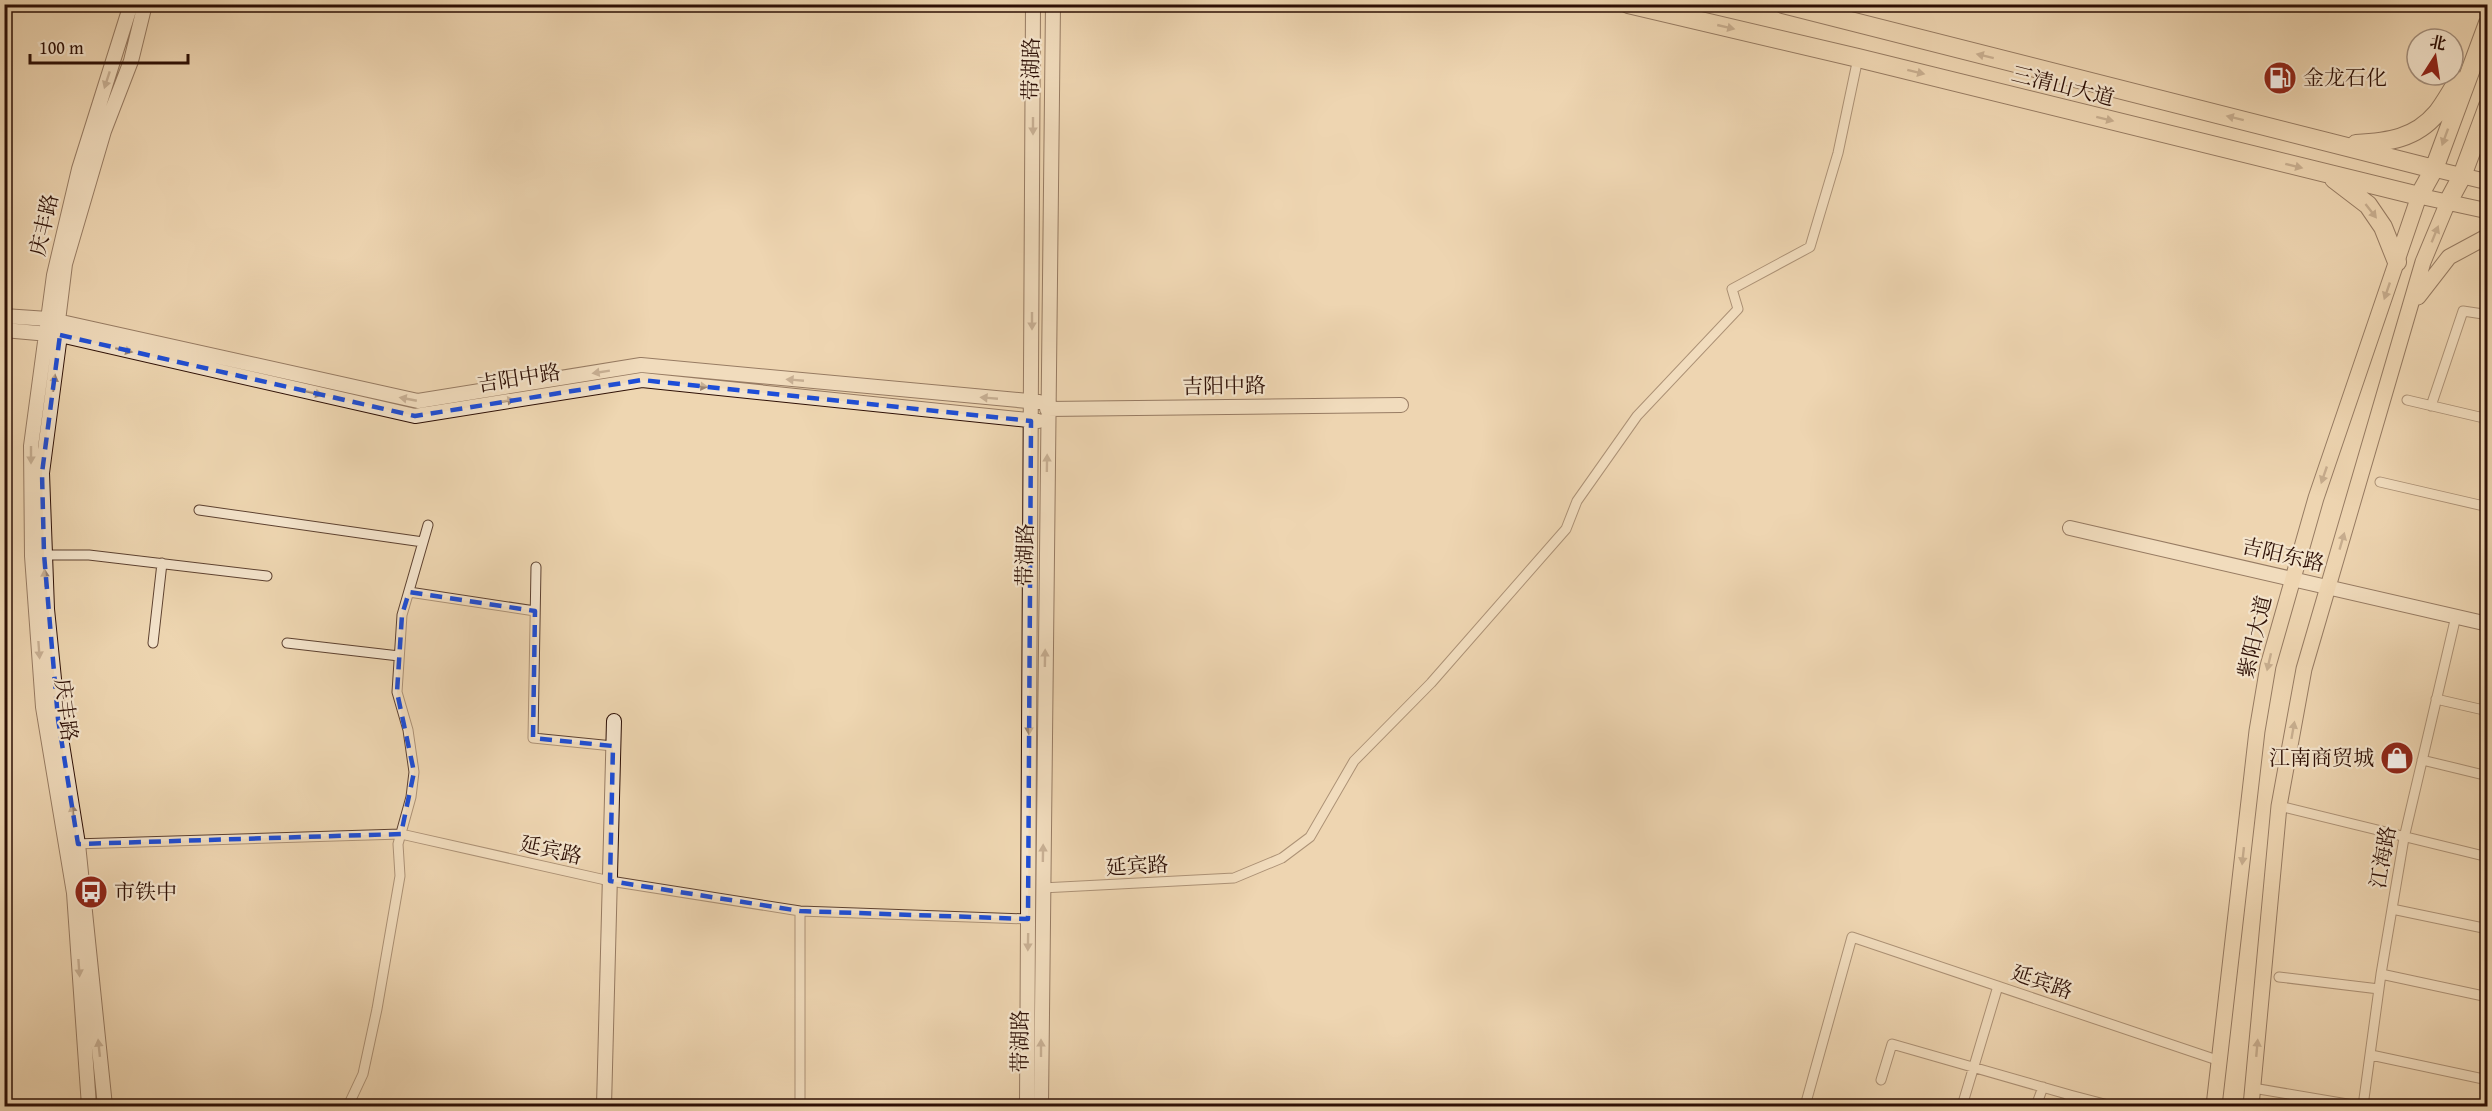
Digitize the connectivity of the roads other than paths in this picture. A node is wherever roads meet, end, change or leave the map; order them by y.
1 (131, 4) edge
2 (145, 4) edge
3 (1033, 4) edge
4 (1053, 4) edge
5 (1628, 4) edge
6 (1783, 4) edge
7 (2482, 48) edge
8 (1858, 58) junction
9 (2487, 106) edge
10 (2340, 145) junction
11 (2434, 169) junction
12 (2327, 174) junction
13 (2462, 176) junction
14 (2487, 182) edge
15 (2419, 196) junction
16 (2448, 202) junction
17 (2487, 211) edge
18 (2487, 236) edge
19 (2398, 258) junction
20 (2423, 262) junction
21 (2409, 309) junction
22 (2487, 313) edge
23 (4, 316) edge
24 (55, 325) junction
25 (4, 330) edge
26 (45, 333) junction
27 (2407, 400) dead end
28 (1031, 402) junction
29 (1401, 405) dead end
30 (2431, 406) junction
31 (1047, 411) junction
32 (2487, 419) edge
33 (1031, 421) junction
34 (2380, 482) dead end
35 (2487, 507) edge
36 (199, 510) dead end
37 (428, 525) dead end
38 (2070, 528) dead end
39 (423, 542) junction
40 (38, 555) junction
41 (162, 563) junction
42 (536, 567) dead end
43 (267, 576) dead end
44 (2291, 578) junction
45 (2328, 587) junction
46 (409, 592) junction
47 (535, 611) junction
48 (2456, 616) junction
49 (2487, 624) edge
50 (153, 643) dead end
51 (287, 643) dead end
52 (399, 656) junction
53 (2436, 699) junction
54 (2487, 711) edge
55 (614, 721) dead end
56 (613, 746) junction
57 (2422, 760) junction
58 (2487, 776) edge
59 (2279, 806) junction
60 (401, 834) junction
61 (2404, 837) junction
62 (72, 844) junction
63 (2487, 856) edge
64 (610, 881) junction
65 (1042, 888) junction
66 (2392, 909) junction
67 (800, 911) junction
68 (1028, 919) junction
69 (2487, 928) edge
70 (2381, 974) junction
71 (2279, 976) dead end
72 (1998, 986) junction
73 (2379, 989) junction
74 (2487, 997) edge
75 (2371, 1055) junction
76 (2220, 1060) junction
77 (1975, 1068) junction
78 (1881, 1080) dead end
79 (2487, 1080) edge
80 (2043, 1087) junction
81 (2253, 1088) junction
82 (2070, 1095) junction
83 (89, 1107) edge
84 (105, 1107) edge
85 (348, 1107) edge
86 (604, 1107) edge
87 (800, 1107) edge
88 (1027, 1107) edge
89 (1041, 1107) edge
90 (1805, 1107) edge
91 (1962, 1107) edge
92 (2036, 1107) edge
93 (2067, 1107) edge
94 (2112, 1107) edge
95 (2214, 1107) edge
96 (2251, 1107) edge
97 (2361, 1107) edge

1 -> 24 main road, 庆丰路
2 - 24 main road
3 -> 28 main road, 带湖路
4 - 31 main road, 带湖路
5 -> 8 highway, 三清山大道
10 -> 6 highway, 三清山大道
7 - 10 highway
7 -> 11 highway
8 -> 12 highway, 三清山大道
8 - 65 street, 延宾路
9 - 13 highway
10 - 11 highway, 三清山大道
11 - 13 main road, 三清山大道
11 - 15 highway
12 - 15 highway, 三清山大道
12 -> 19 highway
13 - 14 main road, 三清山大道
13 - 16 highway
15 - 16 main road, 三清山大道
15 - 19 main road, 紫阳大道
16 - 17 main road, 三清山大道
20 -> 16 main road
18 - 21 main road
19 - 20 main road
19 -> 44 main road, 紫阳大道
20 - 21 main road
45 -> 21 main road
22 - 30 street
23 - 24 main road, 吉阳中路
24 - 26 main road, 庆丰路
28 -> 24 main road, 吉阳中路
24 -> 33 main road, 吉阳中路
40 -> 24 main road
25 - 26 main road
26 -> 40 main road, 庆丰路
27 - 30 street
28 - 31 main road, 吉阳中路
28 - 33 main road, 带湖路
29 - 31 main road, 吉阳中路
30 - 32 street
31 - 33 main road, 吉阳中路
65 -> 31 main road, 带湖路
33 -> 68 main road, 带湖路
34 - 35 street
36 - 39 street
37 - 39 street
38 - 44 main road, 吉阳东路
39 - 46 street
40 - 41 street
40 - 62 main road, 庆丰路
41 - 43 street
41 - 50 street
42 - 47 street
44 - 45 main road, 吉阳东路
44 -> 76 main road, 紫阳大道
45 - 48 main road, 吉阳东路
59 -> 45 main road
46 - 47 street
46 - 52 street
47 - 56 street
48 - 49 main road, 吉阳东路
48 - 53 street, 江海路
51 - 52 street
52 - 60 street
53 - 54 street
53 - 57 street, 江海路
55 - 56 main road
56 - 64 main road
57 - 58 street
57 - 61 street, 江海路
59 - 61 street
81 -> 59 main road
60 - 62 street, 延宾路
60 - 64 street, 延宾路
60 - 85 street
61 - 63 street
61 - 66 street, 江海路
62 -> 83 main road, 庆丰路
84 -> 62 main road
64 - 67 street, 延宾路
64 - 86 main road
89 -> 65 main road, 带湖路
66 - 69 street
66 - 70 street, 江海路
67 - 68 street, 延宾路
67 - 87 street
68 -> 88 main road, 带湖路
70 - 73 street, 江海路
70 - 74 street
71 - 73 street
72 - 76 street, 延宾路
72 - 77 street
72 - 90 street, 延宾路
73 - 75 street, 江海路
75 - 79 street
75 - 97 street, 江海路
76 - 95 main road, 紫阳大道
77 - 78 street
77 - 80 street
77 - 91 street
80 - 82 street
80 - 92 street
81 - 96 main road
81 - 97 street
82 - 93 street
82 - 94 street

